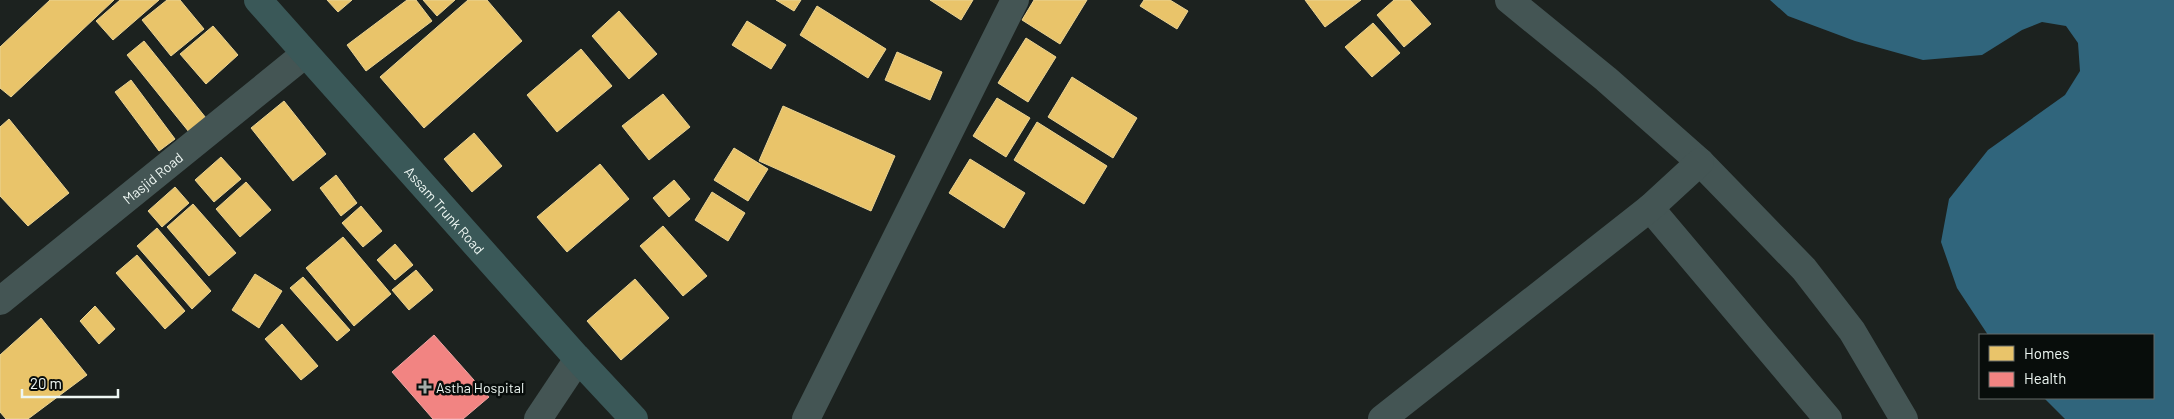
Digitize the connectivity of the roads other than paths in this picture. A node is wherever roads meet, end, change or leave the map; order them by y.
1 (258, 0) edge
2 (1015, 0) edge
3 (1510, 0) edge
4 (305, 54) junction
5 (1700, 162) junction
6 (1650, 208) junction
7 (0, 301) edge
8 (578, 359) junction
9 (538, 419) edge
10 (634, 419) edge
11 (806, 419) edge
12 (1382, 419) edge
13 (1828, 419) edge
14 (1904, 419) edge

1 - 4 main road, Assam Trunk Road
2 - 11 street
3 - 5 street
4 - 7 street, Masjid Road
4 - 8 main road, Assam Trunk Road
5 - 6 street
5 - 14 street
6 - 12 street
6 - 13 street
8 - 9 street
8 - 10 main road, Assam Trunk Road

